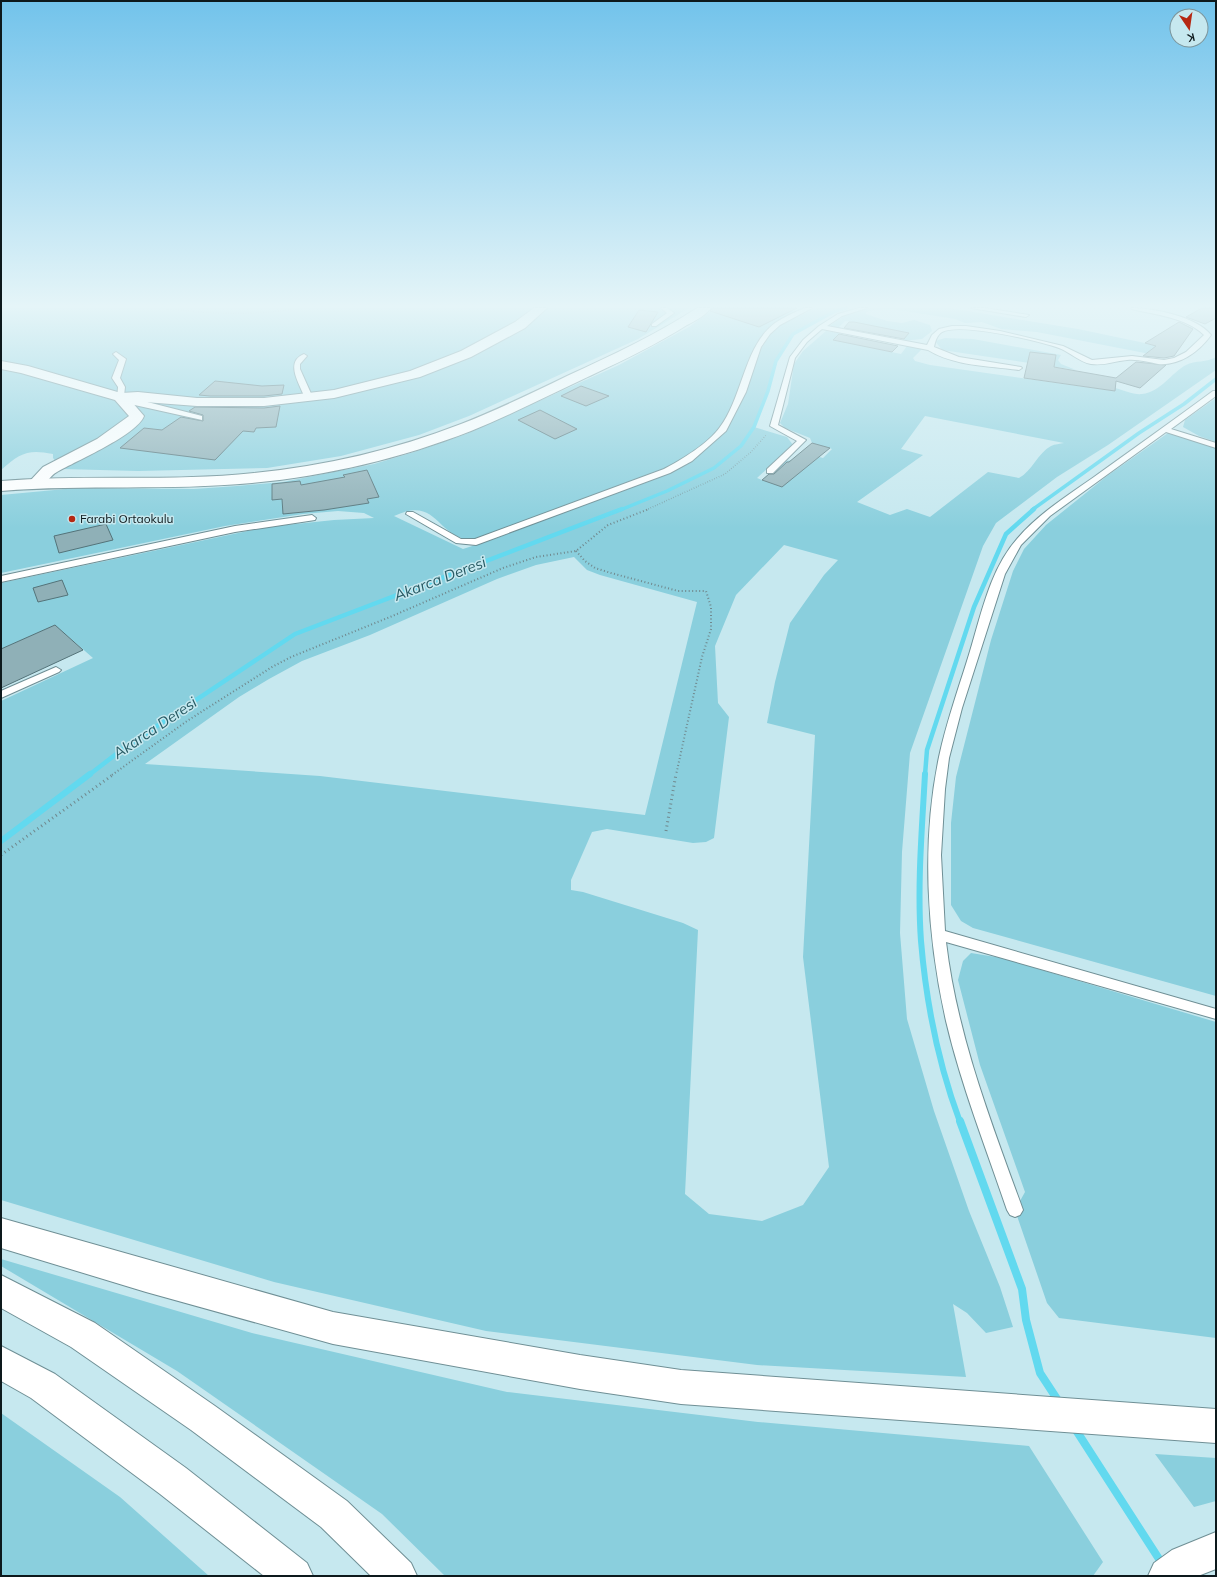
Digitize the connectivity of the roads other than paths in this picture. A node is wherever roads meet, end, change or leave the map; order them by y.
1 (67, 382) edge
2 (119, 382) edge
3 (302, 382) edge
4 (386, 382) edge
5 (551, 382) edge
6 (566, 382) edge
7 (746, 382) edge
8 (786, 382) edge
9 (1216, 393) edge
10 (120, 397) junction
11 (309, 398) junction
12 (199, 418) dead end
13 (1165, 429) junction
14 (1216, 446) edge
15 (770, 471) dead end
16 (38, 480) junction
17 (1, 482) edge
18 (1, 486) edge
19 (410, 514) dead end
20 (312, 518) dead end
21 (1, 579) edge
22 (56, 670) dead end
23 (1, 695) edge
24 (940, 935) junction
25 (1216, 1014) edge
26 (1015, 1210) dead end
27 (1, 1233) edge
28 (1, 1292) edge
29 (1, 1363) edge
30 (1208, 1425) edge
31 (1216, 1550) edge
32 (294, 1576) edge
33 (398, 1576) edge
34 (1167, 1576) edge

1 - 10 main road
2 - 10 lane
3 - 11 lane
4 - 11 main road
5 - 16 main road
6 - 16 main road
7 - 19 lane
8 - 15 lane
9 - 13 lane
10 - 11 main road
10 - 12 lane
10 - 16 main road
13 - 14 lane
13 - 24 lane
16 - 17 main road
16 - 18 main road
20 - 21 lane
22 - 23 lane
24 - 25 lane
24 - 26 lane
27 - 30 main road
28 - 33 main road
29 - 32 main road
31 - 34 main road

